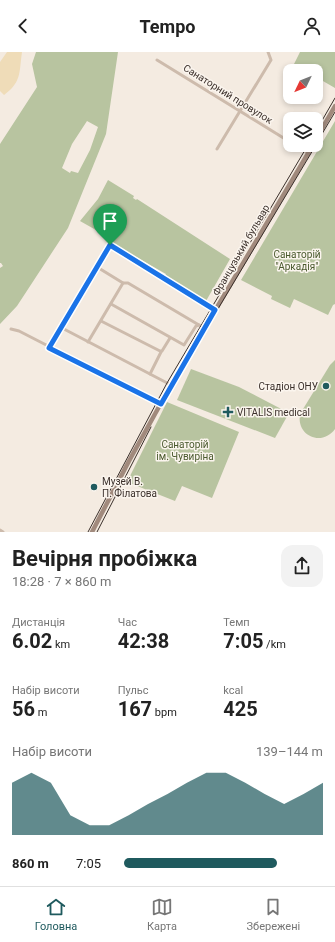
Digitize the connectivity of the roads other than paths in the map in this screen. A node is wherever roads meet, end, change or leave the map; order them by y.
1 (268, 52) edge
2 (157, 60) dead end
3 (335, 106) edge
4 (240, 111) junction
5 (323, 127) edge
6 (283, 138) edge
7 (217, 149) dead end
8 (308, 153) edge
9 (97, 267) junction
10 (123, 283) junction
11 (111, 304) junction
12 (215, 310) junction
13 (101, 321) junction
14 (199, 325) junction
15 (62, 328) junction
16 (204, 328) junction
17 (11, 329) dead end
18 (170, 338) junction
19 (88, 342) junction
20 (49, 348) junction
21 (161, 352) junction
22 (150, 374) junction
23 (171, 385) junction
24 (161, 404) junction
25 (0, 530) edge
26 (3, 532) edge
27 (92, 532) edge

1 - 4 street
2 - 4 street, Санаторний провулок
3 - 5 street
4 - 6 street, Санаторний провулок
4 - 7 street
8 - 12 street, Французький бульвар
9 - 10 street
9 - 12 street
9 - 15 street
10 - 11 street
10 - 14 street
11 - 13 street
11 - 18 street
12 - 16 street, Французький бульвар
13 - 19 street
13 - 21 street
14 - 16 street
14 - 18 street
15 - 19 street
15 - 20 street
16 - 23 street, Французький бульвар
17 - 20 street
18 - 21 street
19 - 22 street
20 - 24 street
21 - 22 street
22 - 23 street
23 - 24 street, Французький бульвар
24 - 27 street, Французький бульвар
25 - 26 street

